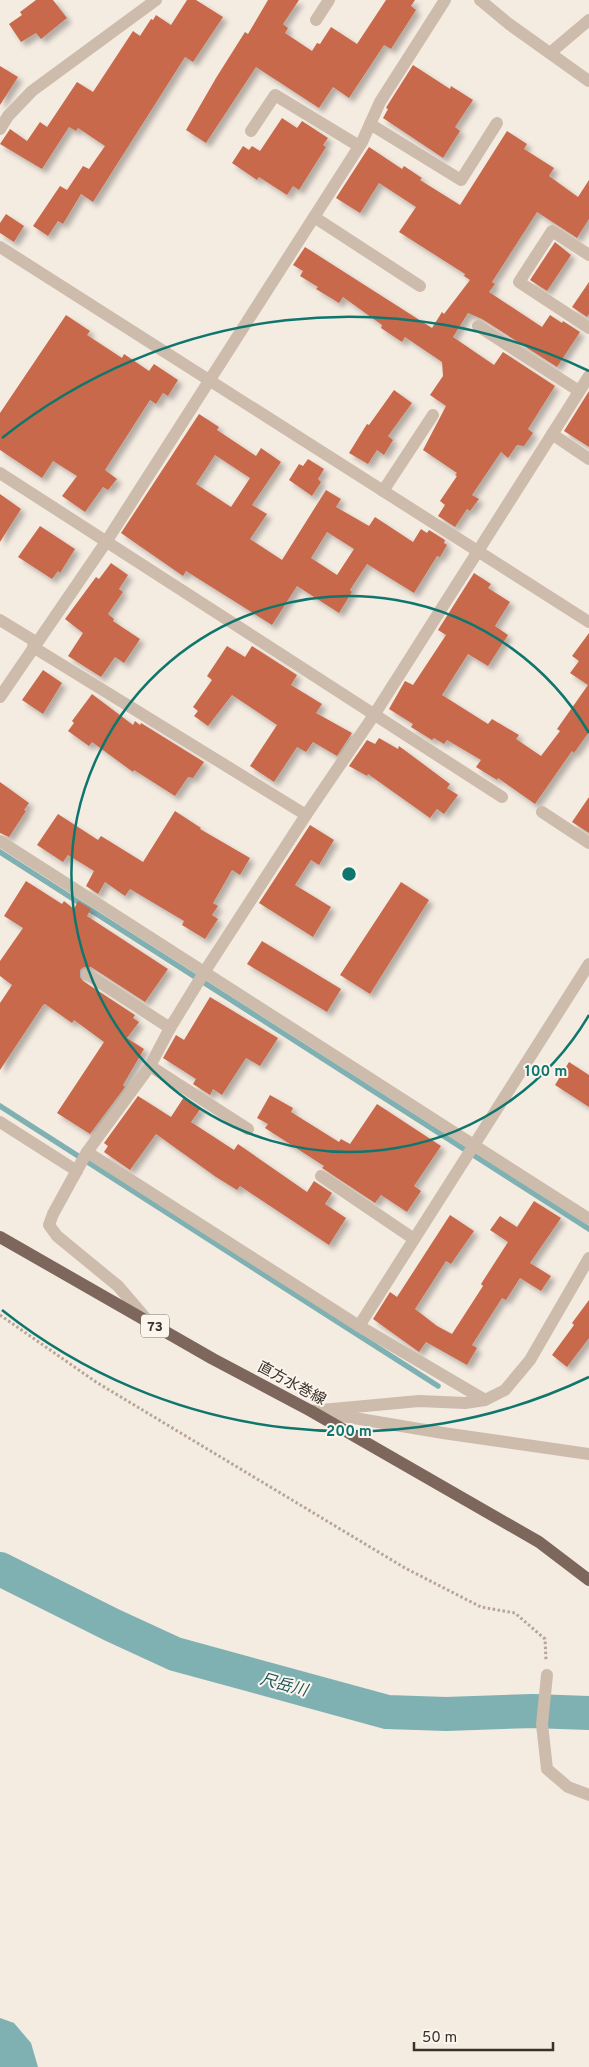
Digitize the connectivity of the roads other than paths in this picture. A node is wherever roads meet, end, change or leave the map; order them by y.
1 (156, 0) edge
2 (329, 0) edge
3 (445, 0) edge
4 (480, 0) edge
5 (316, 20) dead end
6 (589, 20) edge
7 (550, 53) junction
8 (589, 81) edge
9 (497, 123) dead end
10 (370, 124) junction
11 (0, 129) edge
12 (251, 131) dead end
13 (359, 146) junction
14 (314, 217) junction
15 (0, 247) edge
16 (589, 255) edge
17 (420, 286) dead end
18 (478, 326) dead end
19 (589, 328) edge
20 (589, 376) edge
21 (208, 381) junction
22 (579, 391) junction
23 (433, 415) dead end
24 (552, 434) junction
25 (589, 459) edge
26 (0, 473) edge
27 (383, 491) junction
28 (106, 542) junction
29 (477, 551) junction
30 (0, 620) edge
31 (589, 622) edge
32 (34, 645) junction
33 (0, 697) edge
34 (374, 715) junction
35 (502, 797) dead end
36 (542, 812) dead end
37 (306, 815) junction
38 (0, 841) edge
39 (589, 843) edge
40 (589, 964) edge
41 (87, 974) dead end
42 (201, 977) junction
43 (170, 1028) junction
44 (150, 1066) junction
45 (0, 1122) edge
46 (248, 1129) dead end
47 (471, 1150) junction
48 (82, 1160) junction
49 (321, 1176) dead end
50 (589, 1219) edge
51 (0, 1238) edge
52 (414, 1239) junction
53 (589, 1258) edge
54 (151, 1324) junction
55 (359, 1326) junction
56 (485, 1400) junction
57 (311, 1411) junction
58 (589, 1454) edge
59 (589, 1580) edge
60 (547, 1676) road end
61 (589, 1795) edge

1 - 11 street
2 - 5 street
3 - 10 street
4 - 7 street
6 - 7 street
7 - 8 street
9 - 10 street
10 - 13 street
12 - 13 street
13 - 14 street
14 - 17 street
14 - 21 street
15 - 21 street
16 - 19 street
18 - 22 street
20 - 22 street
21 - 27 street
21 - 28 street
22 - 24 street
23 - 27 street
24 - 25 street
24 - 29 street
26 - 28 street
27 - 29 street
28 - 32 street
28 - 34 street
29 - 31 street
29 - 34 street
30 - 32 street
32 - 33 street
32 - 37 street
34 - 35 street
34 - 37 street
36 - 39 street
37 - 42 street
38 - 42 street
40 - 47 street
41 - 43 street
42 - 43 street
42 - 47 street
43 - 44 street
44 - 46 street
44 - 48 street
45 - 48 street
47 - 50 street
47 - 52 street
48 - 54 street
48 - 55 street
49 - 52 street
51 - 54 main road, 直方水巻線 / 73
52 - 55 street
53 - 56 street
54 - 57 main road, 直方水巻線 / 73
55 - 56 street
56 - 57 street
57 - 58 street
57 - 59 main road, 直方水巻線 / 73
60 - 61 street

